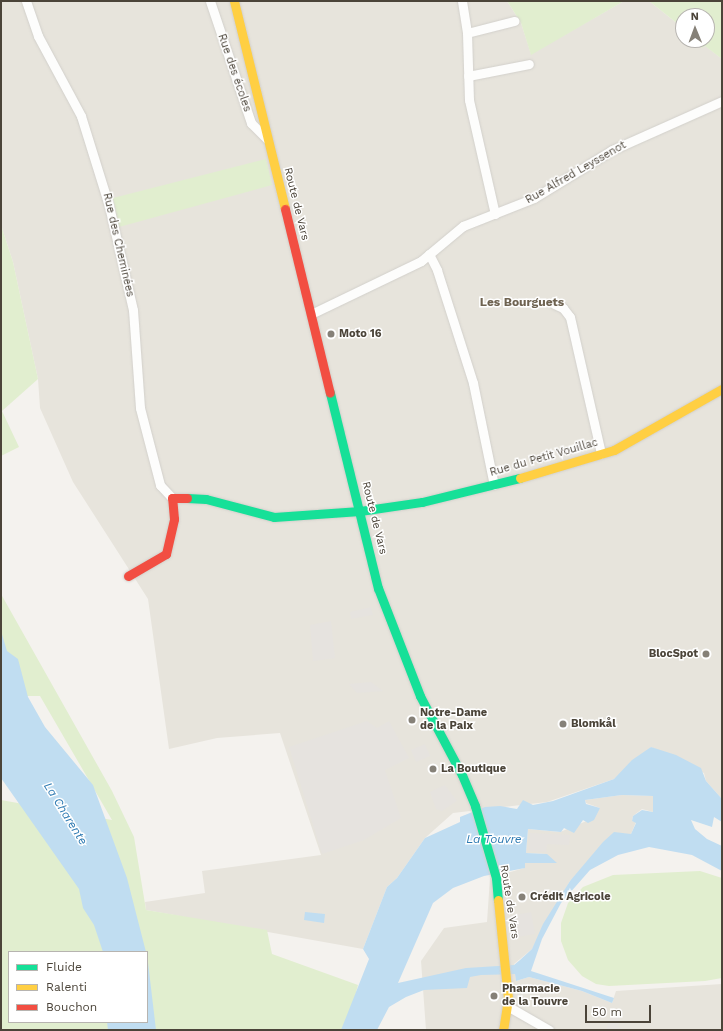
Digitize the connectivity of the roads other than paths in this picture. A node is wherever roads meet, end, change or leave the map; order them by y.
1 (26, 1) edge
2 (210, 1) edge
3 (234, 1) edge
4 (462, 1) edge
5 (514, 21) dead end
6 (467, 33) junction
7 (528, 64) dead end
8 (468, 76) junction
9 (722, 101) edge
10 (267, 138) junction
11 (495, 214) junction
12 (429, 254) junction
13 (554, 304) dead end
14 (311, 314) junction
15 (722, 389) edge
16 (601, 454) junction
17 (494, 485) junction
18 (172, 498) junction
19 (360, 511) junction
20 (128, 576) dead end
21 (509, 1007) junction
22 (504, 1030) edge
23 (549, 1030) edge

1 - 18 street, Rue des Cheminées
2 - 10 street, Rue des écoles
3 - 10 main road, Route de Vars
4 - 6 street
5 - 6 street
6 - 8 street
7 - 8 street
8 - 11 street
9 - 11 street, Rue Alfred Leyssenot
10 - 14 main road, Route de Vars
11 - 12 street, Rue Alfred Leyssenot
12 - 14 street, Rue Alfred Leyssenot
12 - 17 street
13 - 16 street
14 - 19 main road, Route de Vars
15 - 16 main road, Rue du Petit Vouillac
16 - 17 main road, Rue du Petit Vouillac
17 - 19 main road, Rue du Petit Vouillac
18 - 19 main road, Rue du Petit Vouillac
18 - 20 main road
19 - 21 main road, Route de Vars
21 - 22 main road, Route de Vars
21 - 23 street

